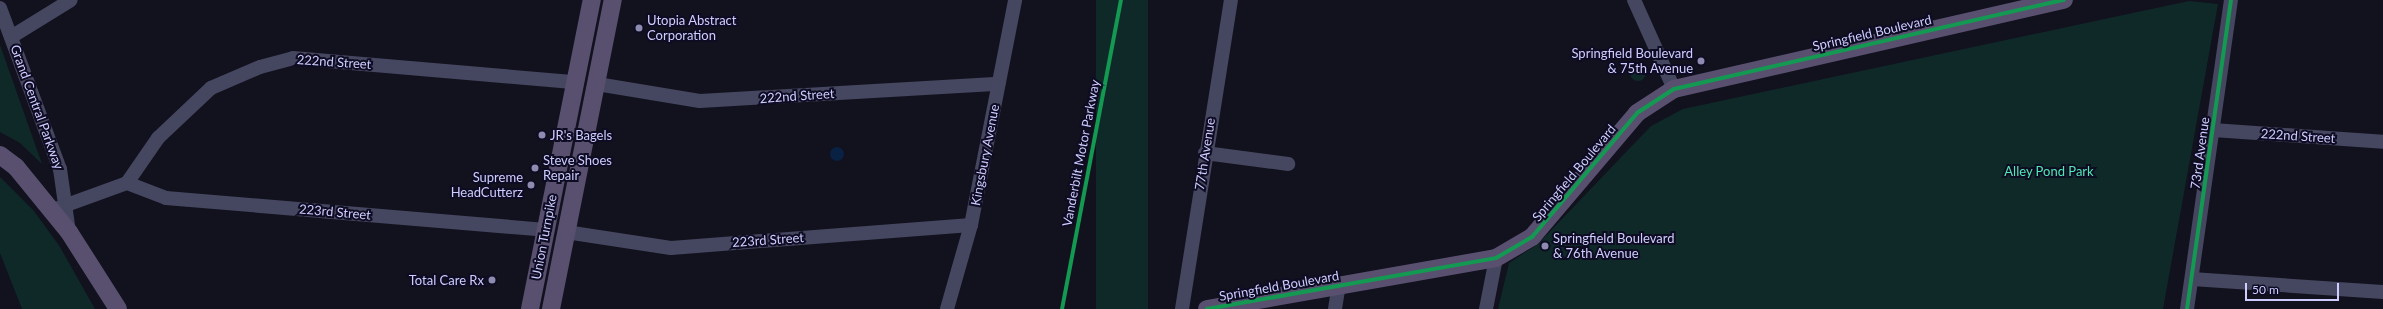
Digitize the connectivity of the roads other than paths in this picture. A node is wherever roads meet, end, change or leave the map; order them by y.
1 (71, 0) edge
2 (592, 0) edge
3 (613, 0) edge
4 (1015, 0) edge
5 (1231, 0) edge
6 (1634, 0) edge
7 (2064, 0) edge
8 (2231, 0) edge
9 (0, 8) edge
10 (11, 37) junction
11 (575, 82) junction
12 (597, 84) junction
13 (999, 84) junction
14 (1674, 89) junction
15 (2213, 130) junction
16 (2383, 142) edge
17 (1205, 153) junction
18 (0, 155) edge
19 (1288, 164) dead end
20 (127, 183) junction
21 (58, 207) junction
22 (971, 225) junction
23 (546, 230) junction
24 (566, 232) junction
25 (1496, 258) junction
26 (2192, 279) junction
27 (1339, 285) junction
28 (2383, 292) edge
29 (118, 309) edge
30 (530, 309) edge
31 (551, 309) edge
32 (947, 309) edge
33 (1182, 309) edge
34 (1208, 309) edge
35 (1335, 309) edge
36 (1486, 309) edge
37 (2187, 309) edge

1 - 10 street
2 - 11 main road, Union Turnpike
3 - 12 main road, Union Turnpike
4 - 13 street, Kingsbury Avenue
5 - 17 street, 77th Avenue
6 - 14 street
7 - 14 main road, Springfield Boulevard
8 - 15 street, 73rd Avenue
9 - 10 street, Grand Central Parkway
10 - 21 street, Grand Central Parkway
11 - 20 street, 222nd Street
11 - 23 main road, Union Turnpike
12 - 13 street, 222nd Street
12 - 24 main road, Union Turnpike
13 - 22 street, Kingsbury Avenue
14 - 25 main road, Springfield Boulevard
15 - 16 street, 222nd Street
15 - 26 street, 73rd Avenue
17 - 19 street
17 - 33 street, 77th Avenue
18 - 21 main road
20 - 21 street
20 - 23 street, 223rd Street
21 - 29 main road
22 - 24 street, 223rd Street
22 - 32 street, Kingsbury Avenue
23 - 30 main road, Union Turnpike
24 - 31 main road, Union Turnpike
25 - 27 main road, Springfield Boulevard
25 - 36 street
26 - 28 street
26 - 37 street, 73rd Avenue
27 - 34 main road, Springfield Boulevard
27 - 35 street

